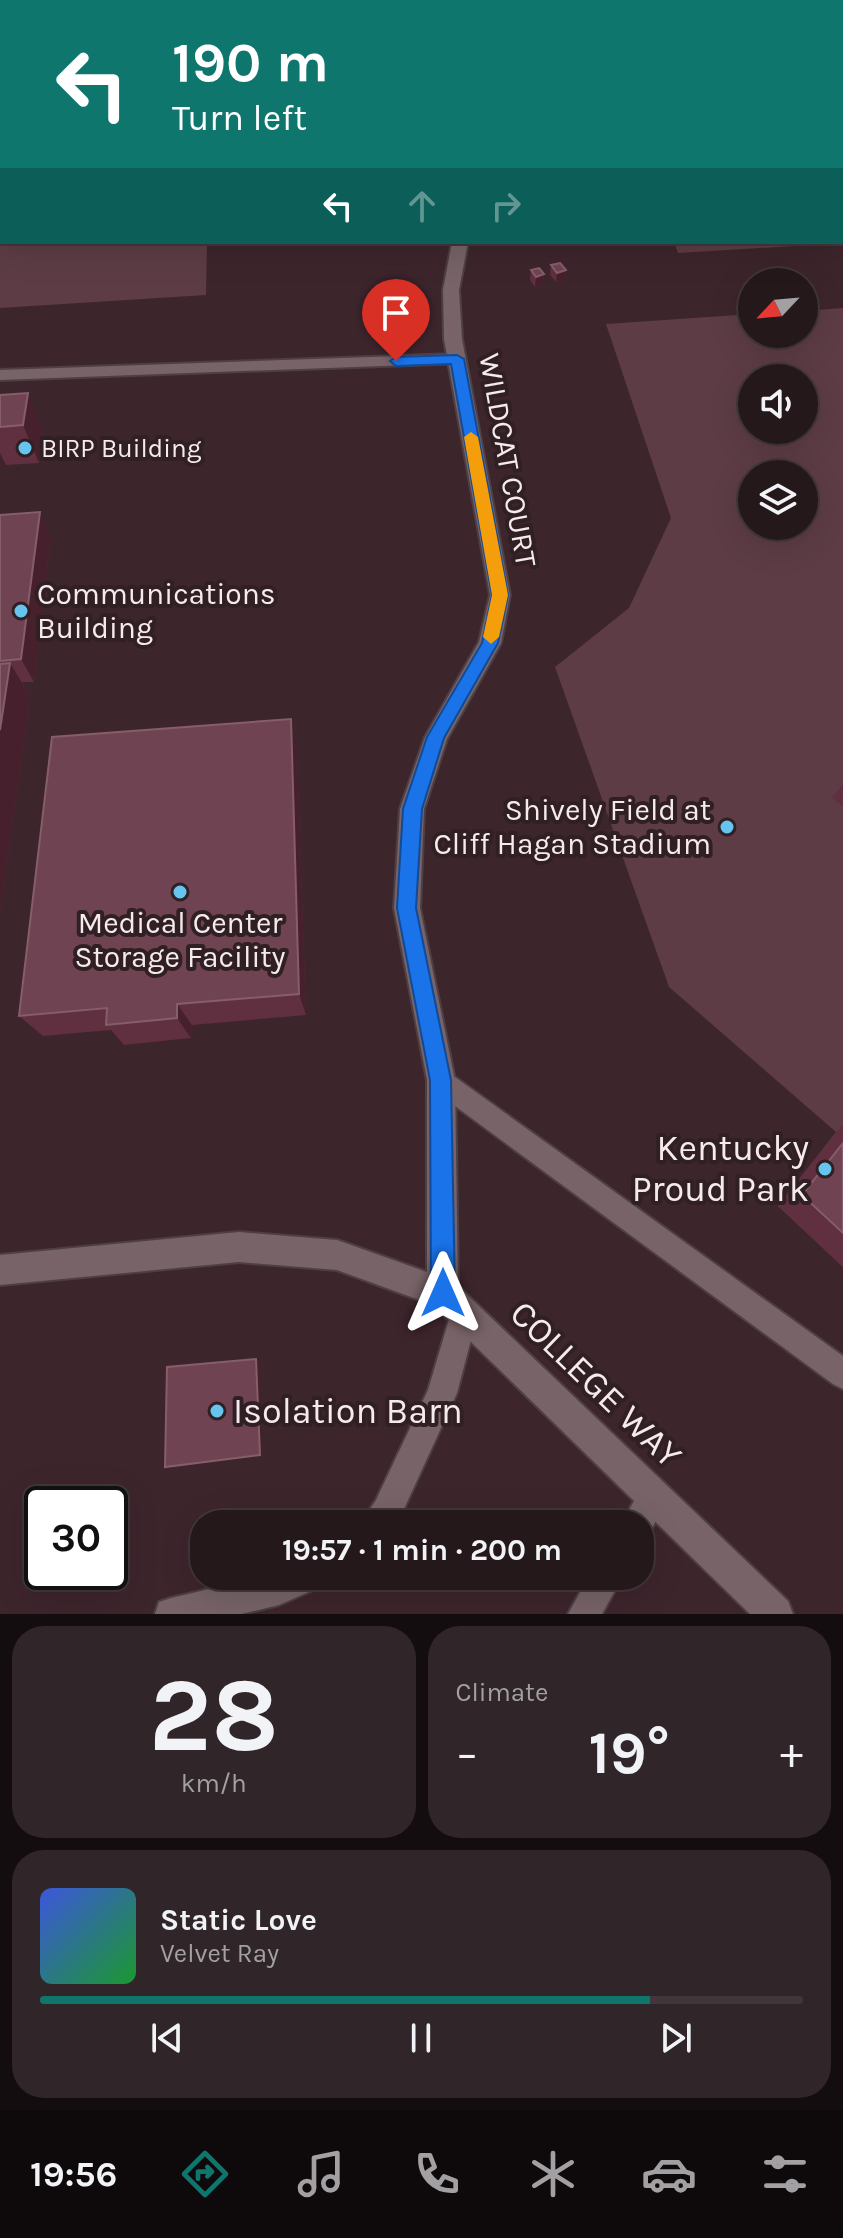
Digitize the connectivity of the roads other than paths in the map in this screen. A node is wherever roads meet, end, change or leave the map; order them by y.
1 (460, 244) edge
2 (457, 359) junction
3 (0, 375) edge
4 (441, 1080) junction
5 (0, 1270) edge
6 (453, 1303) junction
7 (843, 1374) edge
8 (387, 1510) edge
9 (645, 1510) edge
10 (654, 1517) edge
11 (275, 1590) edge
12 (599, 1590) edge
13 (171, 1614) edge
14 (584, 1614) edge
15 (775, 1614) edge

1 - 2 street, WILDCAT COURT
2 - 3 lane
2 - 4 street, WILDCAT COURT
4 - 6 street, WILDCAT COURT
4 - 7 lane
5 - 6 street, COLLEGE WAY
6 - 8 lane
6 - 9 street, COLLEGE WAY
10 - 15 street, COLLEGE WAY
11 - 13 lane
12 - 14 lane

